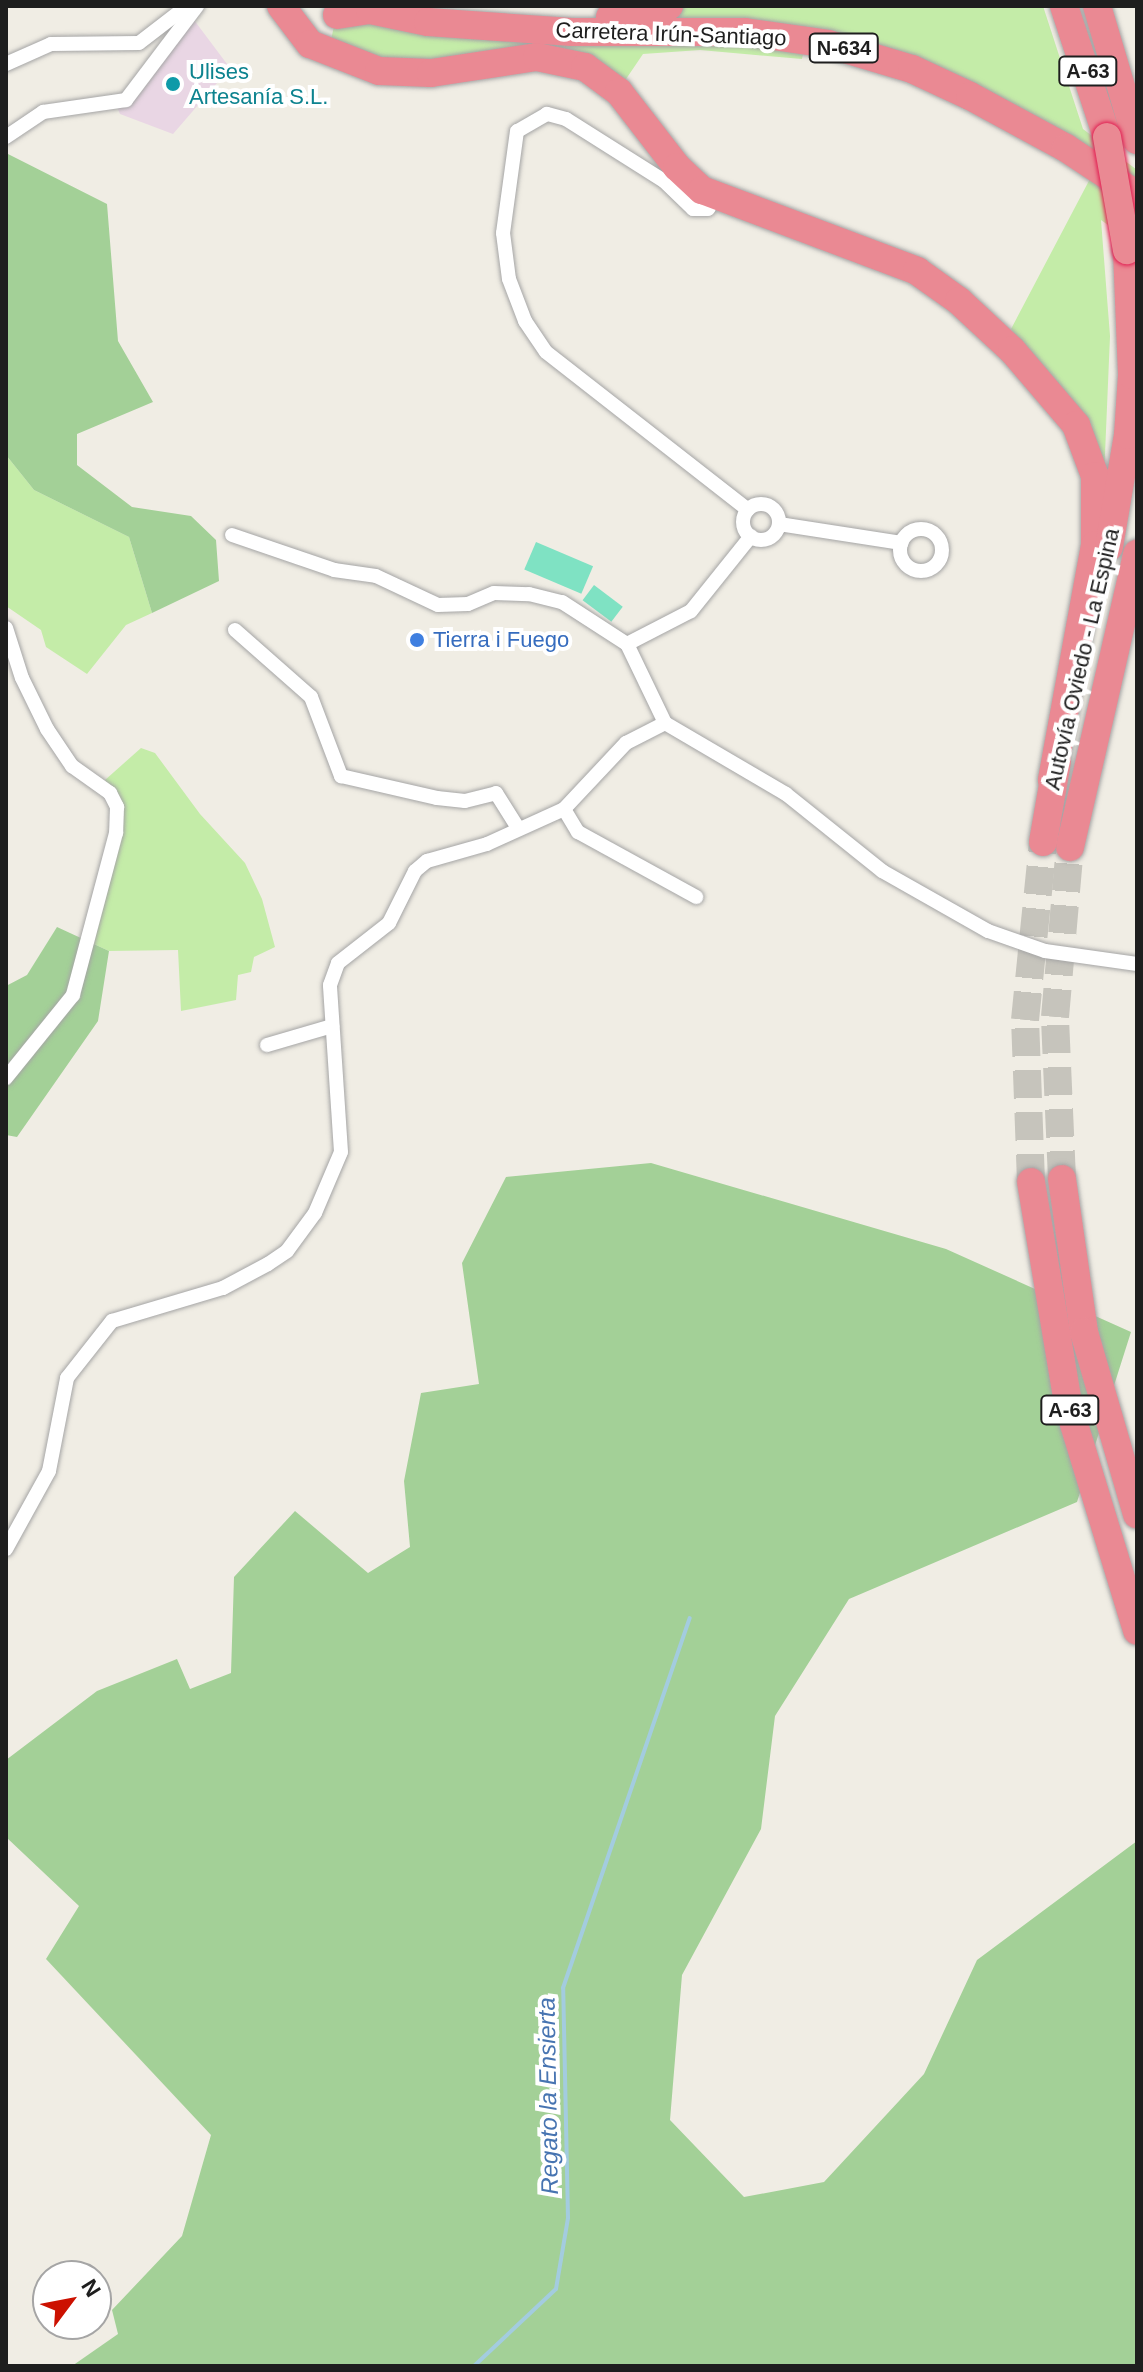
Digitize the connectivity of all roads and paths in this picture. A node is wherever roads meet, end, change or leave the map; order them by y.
1 (187, 6) edge
2 (197, 6) edge
3 (282, 6) edge
4 (669, 6) edge
5 (1064, 6) edge
6 (1097, 6) edge
7 (1109, 6) edge
8 (400, 11) edge
9 (337, 13) edge
10 (517, 28) junction
11 (331, 54) junction
12 (6, 64) edge
13 (1137, 74) edge
14 (6, 137) edge
15 (1137, 140) edge
16 (1137, 195) edge
17 (716, 197) junction
18 (748, 510) junction
19 (779, 524) junction
20 (232, 535) dead end
21 (751, 536) junction
22 (902, 543) dead end
23 (1137, 554) edge
24 (1137, 588) edge
25 (6, 628) edge
26 (235, 630) dead end
27 (627, 644) junction
28 (1100, 710) junction
29 (665, 723) junction
30 (1052, 780) junction
31 (564, 809) junction
32 (518, 828) junction
33 (696, 897) dead end
34 (1137, 964) edge
35 (332, 1026) junction
36 (267, 1045) dead end
37 (6, 1078) edge
38 (1062, 1179) tunnel mouth
39 (1031, 1182) tunnel mouth
40 (1137, 1514) edge
41 (6, 1549) edge
42 (1137, 1631) edge

1 - 12 street
2 - 14 street
3 - 9 highway, N-634
3 - 11 highway
4 - 10 highway
5 - 30 highway, Autovía Oviedo - La Espina / A-63, bridge
6 - 15 highway, A-63
7 - 13 highway
8 - 9 highway, Carretera Irún-Santiago / N-634
8 - 10 highway, Carretera Irún-Santiago / N-634
9 - 11 highway
10 - 16 highway, Carretera Irún-Santiago / N-634
11 - 17 highway
17 - 18 street
17 - 30 highway
18 - 19 street
18 - 21 street
19 - 21 street
19 - 22 street
20 - 27 street
21 - 27 street
23 - 28 highway, Autovía Oviedo - La Espina / A-63
24 - 28 highway
25 - 37 street
26 - 32 street
27 - 29 street
28 - 30 highway, Autovía Oviedo - La Espina / A-63
29 - 31 street
29 - 34 street
31 - 32 street
31 - 33 street
32 - 35 street
35 - 36 street
35 - 41 street
38 - 40 highway, A-63
39 - 42 highway, A-63

